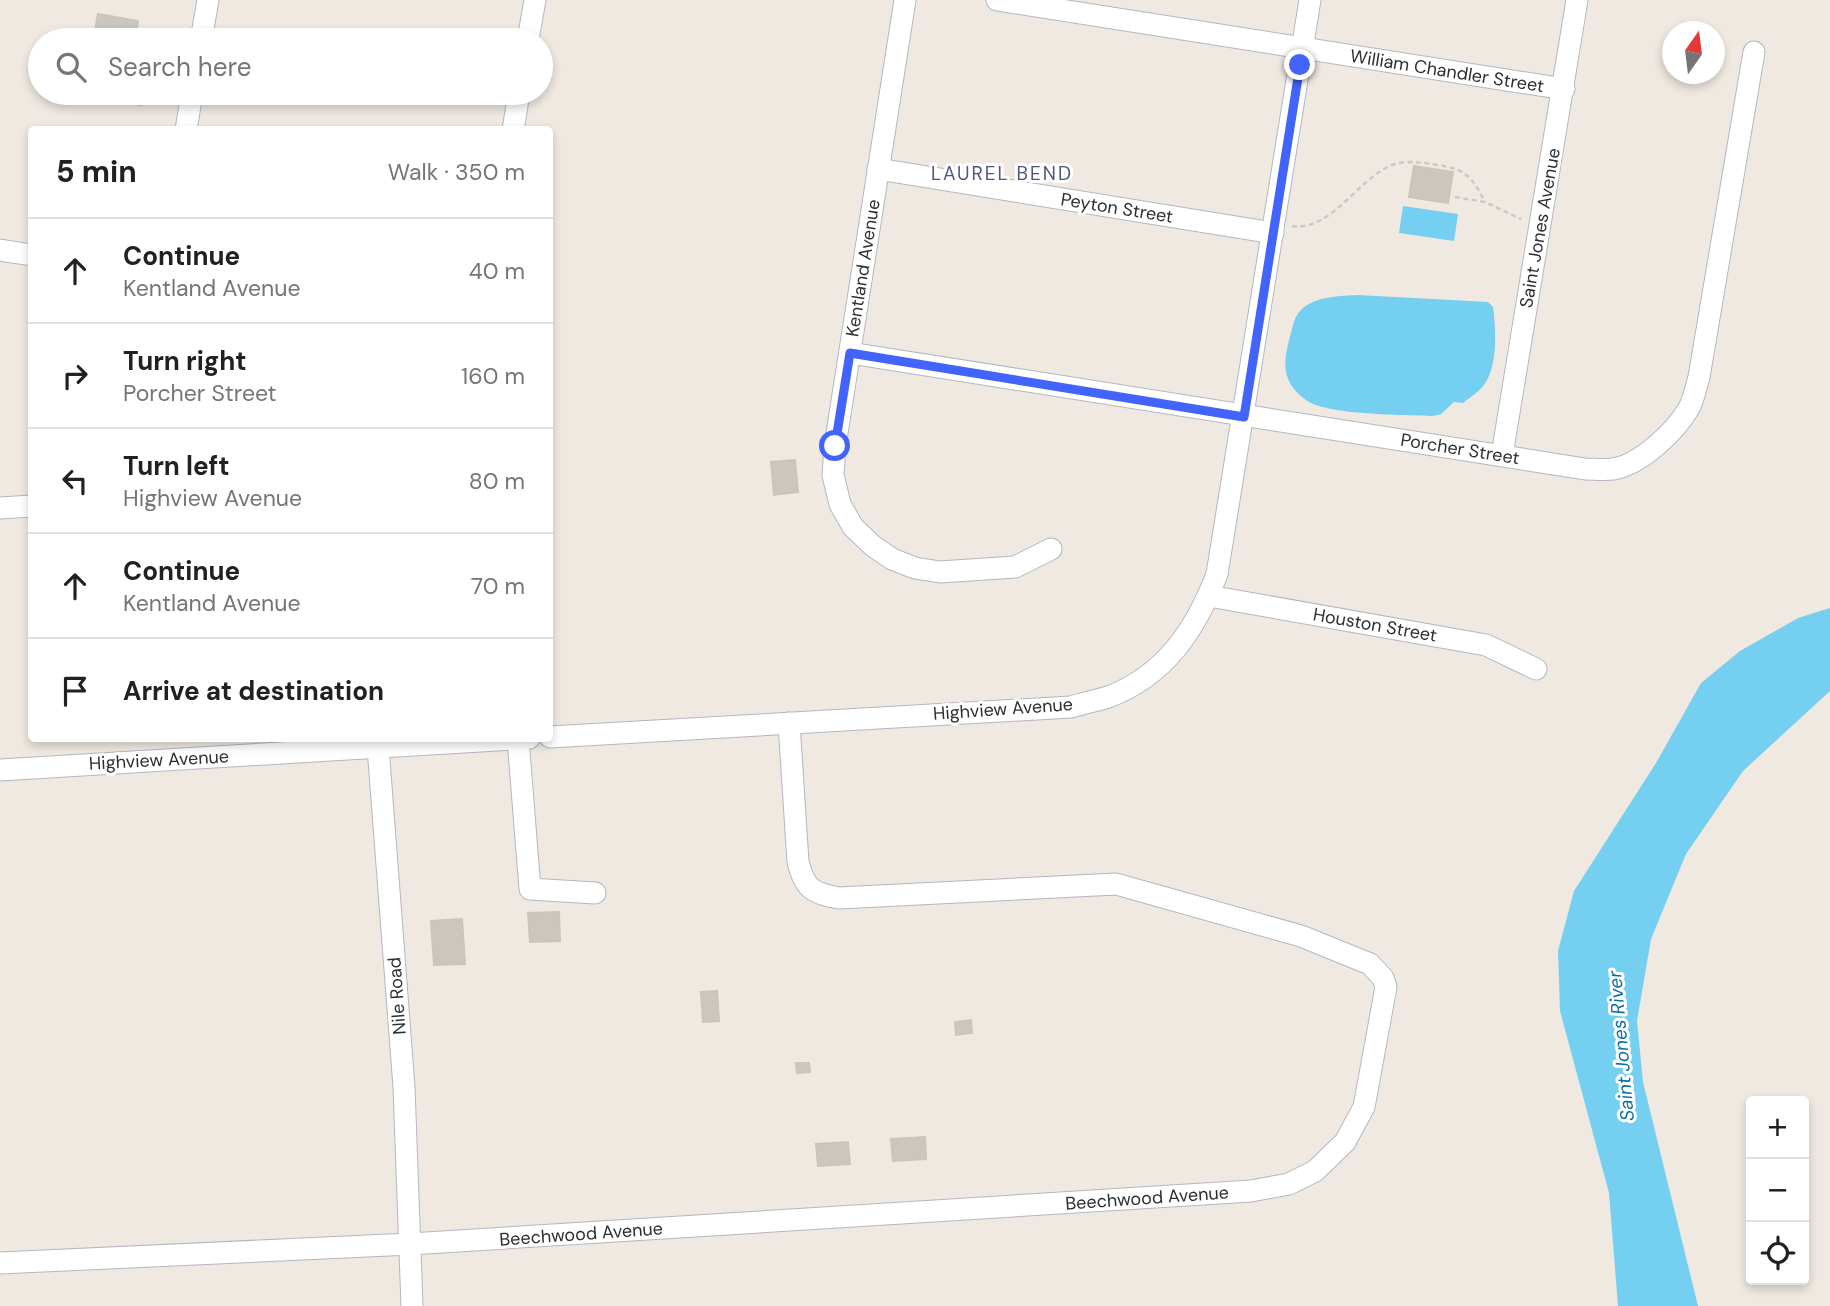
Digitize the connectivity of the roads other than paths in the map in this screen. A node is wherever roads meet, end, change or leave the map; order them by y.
1 (208, 0) edge
2 (535, 0) edge
3 (905, 0) edge
4 (998, 0) edge
5 (1310, 0) edge
6 (1577, 0) edge
7 (203, 28) edge
8 (530, 28) edge
9 (1302, 48) junction
10 (1754, 52) dead end
11 (1564, 89) junction
12 (190, 105) edge
13 (517, 105) edge
14 (187, 126) edge
15 (514, 126) edge
16 (878, 169) junction
17 (1281, 229) junction
18 (0, 250) edge
19 (28, 254) edge
20 (850, 353) junction
21 (1244, 417) junction
22 (1502, 455) junction
23 (28, 506) edge
24 (0, 508) edge
25 (1051, 548) dead end
26 (1209, 596) junction
27 (1536, 669) dead end
28 (789, 723) junction
29 (553, 737) edge
30 (466, 742) edge
31 (518, 742) edge
32 (378, 747) junction
33 (0, 769) edge
34 (595, 893) dead end
35 (411, 1244) junction
36 (0, 1263) edge
37 (412, 1306) edge

1 - 7 street
2 - 8 street
3 - 16 street, Kentland Avenue
4 - 9 street, William Chandler Street
5 - 9 street
6 - 11 street, Saint Jones Avenue
9 - 11 street, William Chandler Street
9 - 17 street
10 - 22 street, Porcher Street
11 - 22 street, Saint Jones Avenue
12 - 14 street
13 - 15 street
16 - 17 street, Peyton Street
16 - 20 street, Kentland Avenue
17 - 21 street, Highview Avenue
18 - 19 street
20 - 21 street, Porcher Street
20 - 25 street, Kentland Avenue
21 - 22 street, Porcher Street
21 - 26 street, Highview Avenue
23 - 24 street
26 - 27 street, Houston Street
26 - 28 street, Highview Avenue
28 - 29 street, Highview Avenue
28 - 35 street, Beechwood Avenue
30 - 32 street, Highview Avenue
31 - 34 street
32 - 33 street, Highview Avenue
32 - 35 street, Nile Road
35 - 36 street, Beechwood Avenue
35 - 37 street, Nile Road

